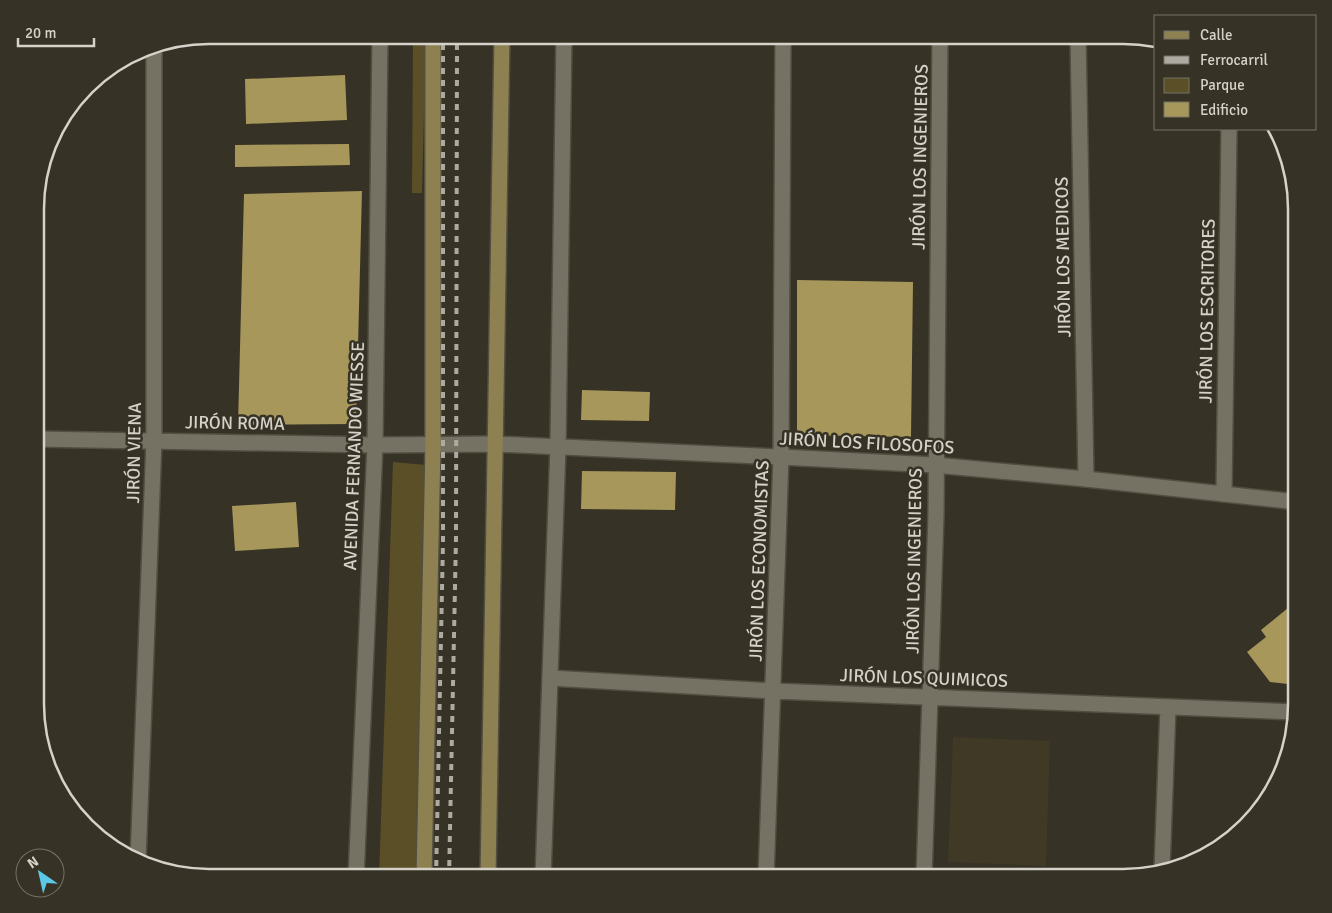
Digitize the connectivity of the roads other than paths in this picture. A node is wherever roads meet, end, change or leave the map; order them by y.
1 (380, 44) edge
2 (433, 44) edge
3 (502, 44) edge
4 (564, 44) edge
5 (783, 44) edge
6 (940, 44) edge
7 (1078, 44) edge
8 (154, 54) edge
9 (1228, 130) edge
10 (44, 439) edge
11 (154, 440) junction
12 (433, 444) junction
13 (495, 444) junction
14 (375, 445) junction
15 (558, 446) junction
16 (781, 457) junction
17 (935, 465) junction
18 (1086, 478) junction
19 (1224, 494) junction
20 (1288, 501) edge
21 (550, 678) junction
22 (774, 691) junction
23 (929, 697) junction
24 (1168, 707) junction
25 (1288, 712) edge
26 (138, 853) edge
27 (1162, 864) edge
28 (356, 869) edge
29 (424, 869) edge
30 (488, 869) edge
31 (543, 869) edge
32 (766, 869) edge
33 (924, 869) edge

1 - 14 street, AVENIDA FERNANDO WIESSE
2 - 12 main road
3 - 13 main road
4 - 15 street
5 - 16 street, JIRÓN LOS ECONOMISTAS
6 - 17 street, JIRÓN LOS INGENIEROS
7 - 18 street, JIRÓN LOS MEDICOS
8 - 11 street, JIRÓN VIENA
9 - 19 street, JIRÓN LOS ESCRITORES
10 - 11 street, JIRÓN ROMA
11 - 14 street, JIRÓN ROMA
11 - 26 street, JIRÓN VIENA
12 - 13 street, JIRÓN LOS FILOSOFOS
12 - 14 street, JIRÓN ROMA
12 - 29 main road
13 - 15 street, JIRÓN LOS FILOSOFOS
13 - 30 main road
14 - 28 street, AVENIDA FERNANDO WIESSE
15 - 16 street, JIRÓN LOS FILOSOFOS
15 - 21 street
16 - 17 street, JIRÓN LOS FILOSOFOS
16 - 22 street, JIRÓN LOS ECONOMISTAS
17 - 18 street, JIRÓN LOS FILOSOFOS
17 - 23 street, JIRÓN LOS INGENIEROS
18 - 19 street, JIRÓN LOS FILOSOFOS
19 - 20 street, JIRÓN LOS FILOSOFOS
21 - 22 street, JIRÓN LOS QUIMICOS
21 - 31 street
22 - 23 street, JIRÓN LOS QUIMICOS
22 - 32 street, JIRÓN LOS ECONOMISTAS
23 - 24 street, JIRÓN LOS QUIMICOS
23 - 33 street, JIRÓN LOS INGENIEROS
24 - 25 street, JIRÓN LOS QUIMICOS
24 - 27 street

